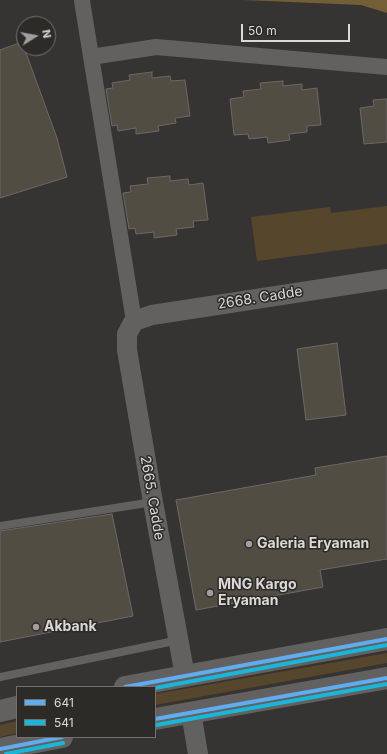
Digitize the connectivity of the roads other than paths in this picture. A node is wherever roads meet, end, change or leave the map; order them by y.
1 (82, 1) edge
2 (91, 57) junction
3 (387, 67) edge
4 (387, 279) edge
5 (134, 321) junction
6 (153, 502) junction
7 (0, 526) edge
8 (387, 639) edge
9 (179, 640) junction
10 (185, 676) junction
11 (0, 677) edge
12 (387, 678) edge
13 (130, 686) edge
14 (16, 707) edge
15 (0, 711) edge
16 (191, 712) junction
17 (156, 719) edge
18 (57, 738) edge
19 (0, 749) edge
20 (198, 754) edge

1 - 2 street
2 - 3 street
2 - 5 street
4 - 5 street, 2668. Cadde
5 - 6 street, 2665. Cadde
6 - 7 lane
6 - 9 street, 2665. Cadde
8 - 10 main road
9 - 10 street, 2665. Cadde
9 - 11 lane
10 - 13 main road
12 - 16 main road
14 - 15 main road
16 - 17 main road
16 - 20 street
18 - 19 main road

